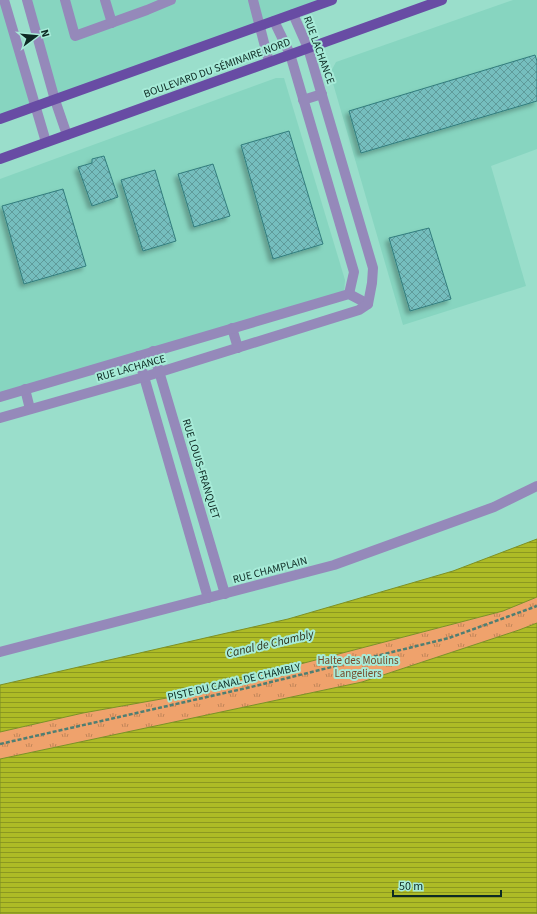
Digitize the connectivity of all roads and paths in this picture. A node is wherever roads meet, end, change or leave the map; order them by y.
1 (4, 0) edge
2 (26, 0) edge
3 (65, 0) edge
4 (105, 0) edge
5 (171, 0) edge
6 (253, 0) edge
7 (332, 0) edge
8 (442, 0) edge
9 (293, 14) junction
10 (274, 21) junction
11 (112, 22) junction
12 (260, 26) junction
13 (308, 48) junction
14 (290, 54) junction
15 (269, 62) junction
16 (322, 94) junction
17 (55, 100) junction
18 (303, 100) junction
19 (35, 107) junction
20 (0, 120) edge
21 (67, 135) junction
22 (46, 142) junction
23 (0, 159) edge
24 (373, 268) junction
25 (354, 272) junction
26 (349, 294) junction
27 (368, 304) junction
28 (232, 328) junction
29 (238, 348) junction
30 (153, 351) junction
31 (138, 356) junction
32 (159, 372) junction
33 (144, 377) junction
34 (25, 389) junction
35 (0, 397) edge
36 (30, 409) junction
37 (0, 418) edge
38 (537, 486) edge
39 (225, 594) junction
40 (208, 598) junction
41 (537, 606) edge
42 (0, 652) edge
43 (0, 744) edge

1 - 19 street
2 - 17 street
3 - 11 street
4 - 11 street
5 - 11 street
6 - 12 street
7 - 9 main road
8 - 13 main road, BOULEVARD DU SÉMINAIRE NORD
9 - 10 main road
9 - 13 street, RUE LACHANCE
10 - 12 main road
10 - 14 street
12 - 15 street
12 - 17 main road
13 - 14 main road, BOULEVARD DU SÉMINAIRE NORD
13 - 16 street, RUE LACHANCE
14 - 15 main road, BOULEVARD DU SÉMINAIRE NORD
14 - 18 street
15 - 21 main road, BOULEVARD DU SÉMINAIRE NORD
16 - 18 street, RUE LACHANCE
16 - 24 street, RUE LACHANCE
17 - 19 main road
17 - 21 street
18 - 25 street
19 - 20 main road
19 - 22 street
21 - 22 main road, BOULEVARD DU SÉMINAIRE NORD
22 - 23 main road, BOULEVARD DU SÉMINAIRE NORD
24 - 25 street
24 - 27 street, RUE LACHANCE
25 - 26 street
26 - 27 street
26 - 28 street, RUE LACHANCE
27 - 29 street, RUE LACHANCE
28 - 29 street
28 - 30 street, RUE LACHANCE
29 - 32 street, RUE LACHANCE
30 - 31 street, RUE LACHANCE
30 - 32 street, RUE LOUIS-FRANQUET
31 - 33 street
31 - 34 street, RUE LACHANCE
32 - 33 street, RUE LACHANCE
32 - 39 street, RUE LOUIS-FRANQUET
33 - 36 street, RUE LACHANCE
33 - 40 street
34 - 35 street, RUE LACHANCE
34 - 36 street
36 - 37 street, RUE LACHANCE
38 - 39 street, RUE CHAMPLAIN
39 - 40 street, RUE CHAMPLAIN
40 - 42 street, RUE CHAMPLAIN
41 - 43 path, PISTE DU CANAL DE CHAMBLY

